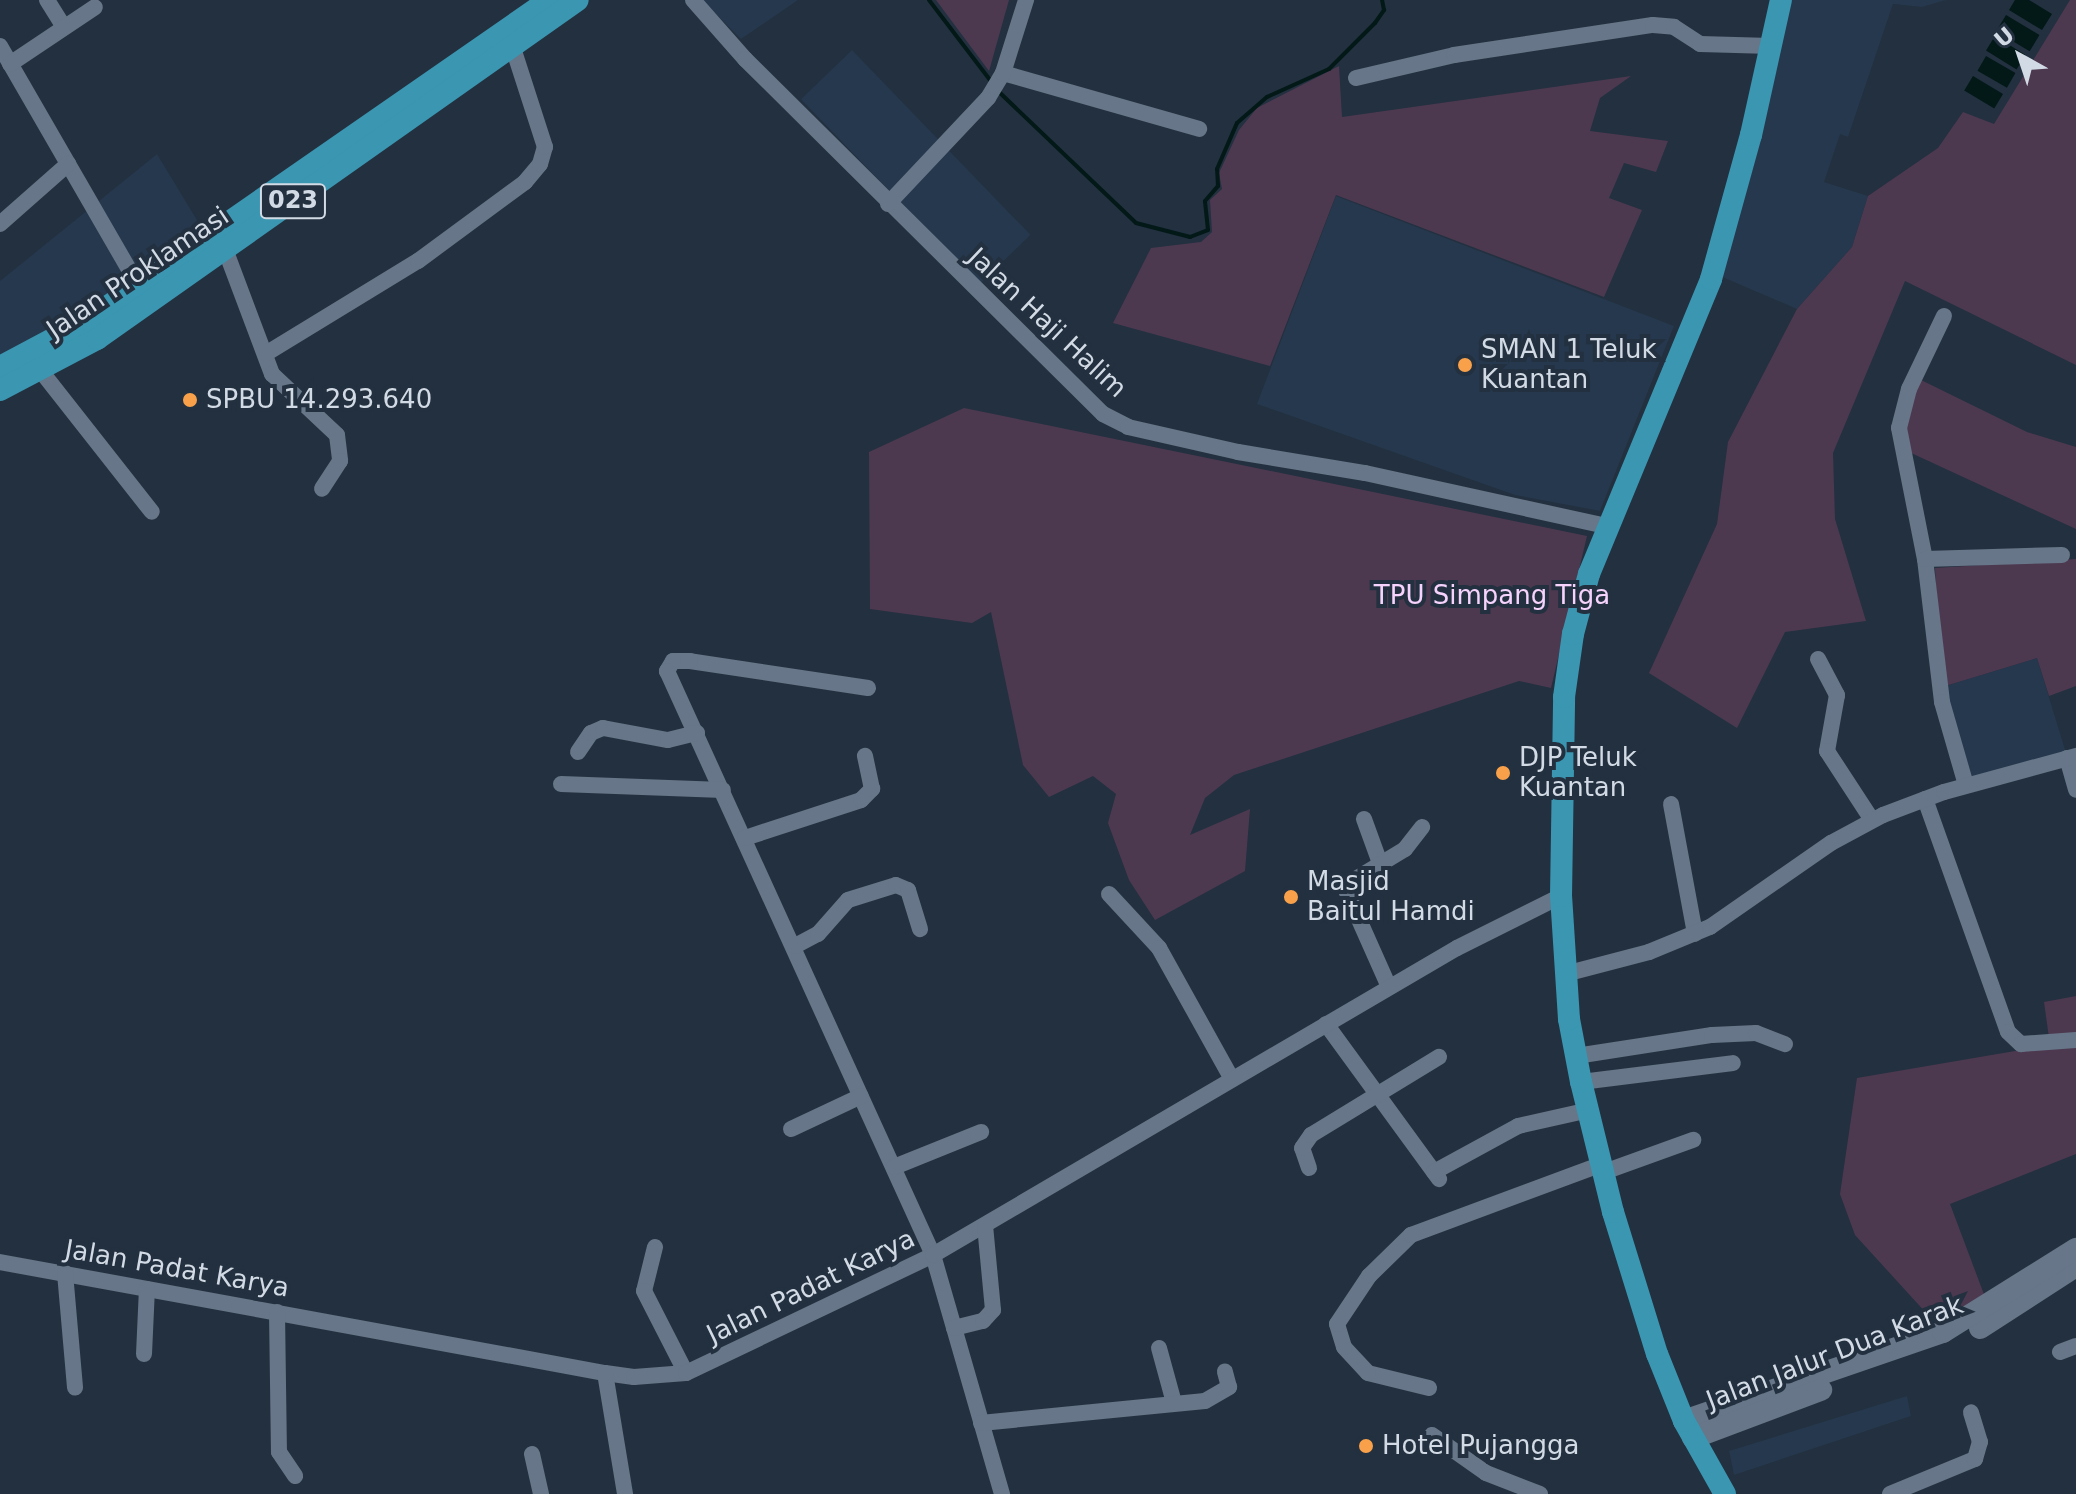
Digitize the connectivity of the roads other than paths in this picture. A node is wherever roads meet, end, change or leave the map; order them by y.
1 (47, 0) edge
2 (549, 0) edge
3 (578, 0) edge
4 (693, 0) edge
5 (1026, 0) edge
6 (1781, 0) edge
7 (95, 7) dead end
8 (63, 26) junction
9 (512, 45) junction
10 (0, 46) edge
11 (1771, 46) junction
12 (10, 64) junction
13 (1356, 78) dead end
14 (997, 84) junction
15 (1199, 129) dead end
16 (68, 164) junction
17 (888, 204) junction
18 (270, 206) junction
19 (0, 224) edge
20 (225, 249) junction
21 (138, 285) junction
22 (1944, 316) dead end
23 (267, 353) junction
24 (0, 367) edge
25 (41, 371) junction
26 (0, 390) edge
27 (322, 489) dead end
28 (152, 512) dead end
29 (1610, 527) junction
30 (2062, 555) dead end
31 (1925, 559) junction
32 (1818, 659) dead end
33 (868, 688) dead end
34 (697, 733) junction
35 (578, 752) dead end
36 (865, 756) dead end
37 (2072, 757) edge
38 (561, 784) dead end
39 (1966, 785) junction
40 (723, 790) junction
41 (2076, 790) edge
42 (1925, 799) junction
43 (1671, 804) dead end
44 (1364, 819) dead end
45 (1872, 820) junction
46 (1422, 827) dead end
47 (745, 838) junction
48 (1380, 863) junction
49 (1109, 894) dead end
50 (1561, 896) junction
51 (920, 929) dead end
52 (1695, 934) junction
53 (795, 946) junction
54 (1565, 974) junction
55 (1389, 987) junction
56 (1326, 1024) junction
57 (2076, 1040) edge
58 (1785, 1044) dead end
59 (1576, 1056) junction
60 (1439, 1057) dead end
61 (1733, 1063) dead end
62 (1232, 1079) junction
63 (1581, 1082) junction
64 (1377, 1095) junction
65 (861, 1096) junction
66 (1589, 1110) junction
67 (791, 1129) dead end
68 (981, 1132) dead end
69 (1693, 1140) dead end
70 (894, 1167) junction
71 (1309, 1168) dead end
72 (1603, 1168) junction
73 (985, 1225) junction
74 (655, 1247) dead end
75 (2076, 1249) edge
76 (933, 1255) junction
77 (0, 1262) edge
78 (2076, 1266) edge
79 (65, 1273) junction
80 (147, 1289) junction
81 (277, 1312) junction
82 (954, 1328) junction
83 (2076, 1346) edge
84 (1159, 1348) dead end
85 (2060, 1352) dead end
86 (144, 1354) dead end
87 (1225, 1372) dead end
88 (605, 1373) junction
89 (686, 1373) junction
90 (75, 1388) dead end
91 (1429, 1388) dead end
92 (1174, 1403) junction
93 (1971, 1412) dead end
94 (981, 1423) junction
95 (1688, 1429) junction
96 (1432, 1435) dead end
97 (532, 1454) dead end
98 (295, 1476) dead end
99 (541, 1494) edge
100 (625, 1494) edge
101 (1002, 1494) edge
102 (1540, 1494) edge
103 (1725, 1494) edge
104 (1890, 1494) edge

1 - 8 street
2 - 18 highway, Jalan Proklamasi / 023
3 - 9 highway, Jalan Proklamasi / 023
4 - 17 street, Jalan Haji Halim
5 - 14 street
6 - 11 highway
7 - 8 street
8 - 12 street
9 - 18 highway, Jalan Proklamasi / 023
9 - 23 street
10 - 12 street
11 - 13 street
11 - 29 highway
12 - 16 street
14 - 15 street
14 - 17 street
16 - 19 street
16 - 21 street
17 - 29 street, Jalan Haji Halim
18 - 20 highway, Jalan Proklamasi / 023
18 - 21 highway, Jalan Proklamasi / 023
20 - 23 street
20 - 25 highway, Jalan Proklamasi / 023
21 - 24 highway, Jalan Proklamasi / 023
22 - 31 street
23 - 27 street
25 - 26 highway, Jalan Proklamasi / 023
25 - 28 street
29 - 50 highway
30 - 31 street
31 - 39 street
32 - 45 street
33 - 34 street
34 - 35 street
34 - 40 street
36 - 47 street
37 - 39 street
37 - 41 street
38 - 40 street
39 - 42 street
40 - 47 street
42 - 45 street
42 - 57 street
43 - 52 street
44 - 48 street
45 - 52 street
46 - 48 street
47 - 53 street
48 - 55 street
49 - 62 street
50 - 54 highway
50 - 55 street, Jalan Padat Karya
51 - 53 street
52 - 54 street
53 - 65 street
54 - 59 highway
55 - 56 street, Jalan Padat Karya
56 - 62 street, Jalan Padat Karya
56 - 64 street
58 - 59 street
59 - 63 highway
60 - 64 street
61 - 63 street
62 - 73 street, Jalan Padat Karya
63 - 66 highway
64 - 66 street
64 - 71 street
65 - 67 street
65 - 70 street
66 - 72 highway
68 - 70 street
69 - 72 street
70 - 76 street
72 - 91 street
72 - 95 highway
73 - 76 street, Jalan Padat Karya
73 - 82 street
74 - 89 street
75 - 95 main road, Jalan Jalur Dua Karak
76 - 82 street
76 - 89 street, Jalan Padat Karya
77 - 79 street, Jalan Padat Karya
78 - 95 main road, Jalan Jalur Dua Karak
79 - 80 street, Jalan Padat Karya
79 - 90 street
80 - 81 street, Jalan Padat Karya
80 - 86 street
81 - 88 street, Jalan Padat Karya
81 - 98 street
82 - 94 street
83 - 85 street
84 - 92 street
87 - 92 street
88 - 89 street, Jalan Padat Karya
88 - 100 street
92 - 94 street
93 - 104 street
94 - 101 street
95 - 103 highway
96 - 102 street
97 - 99 street

